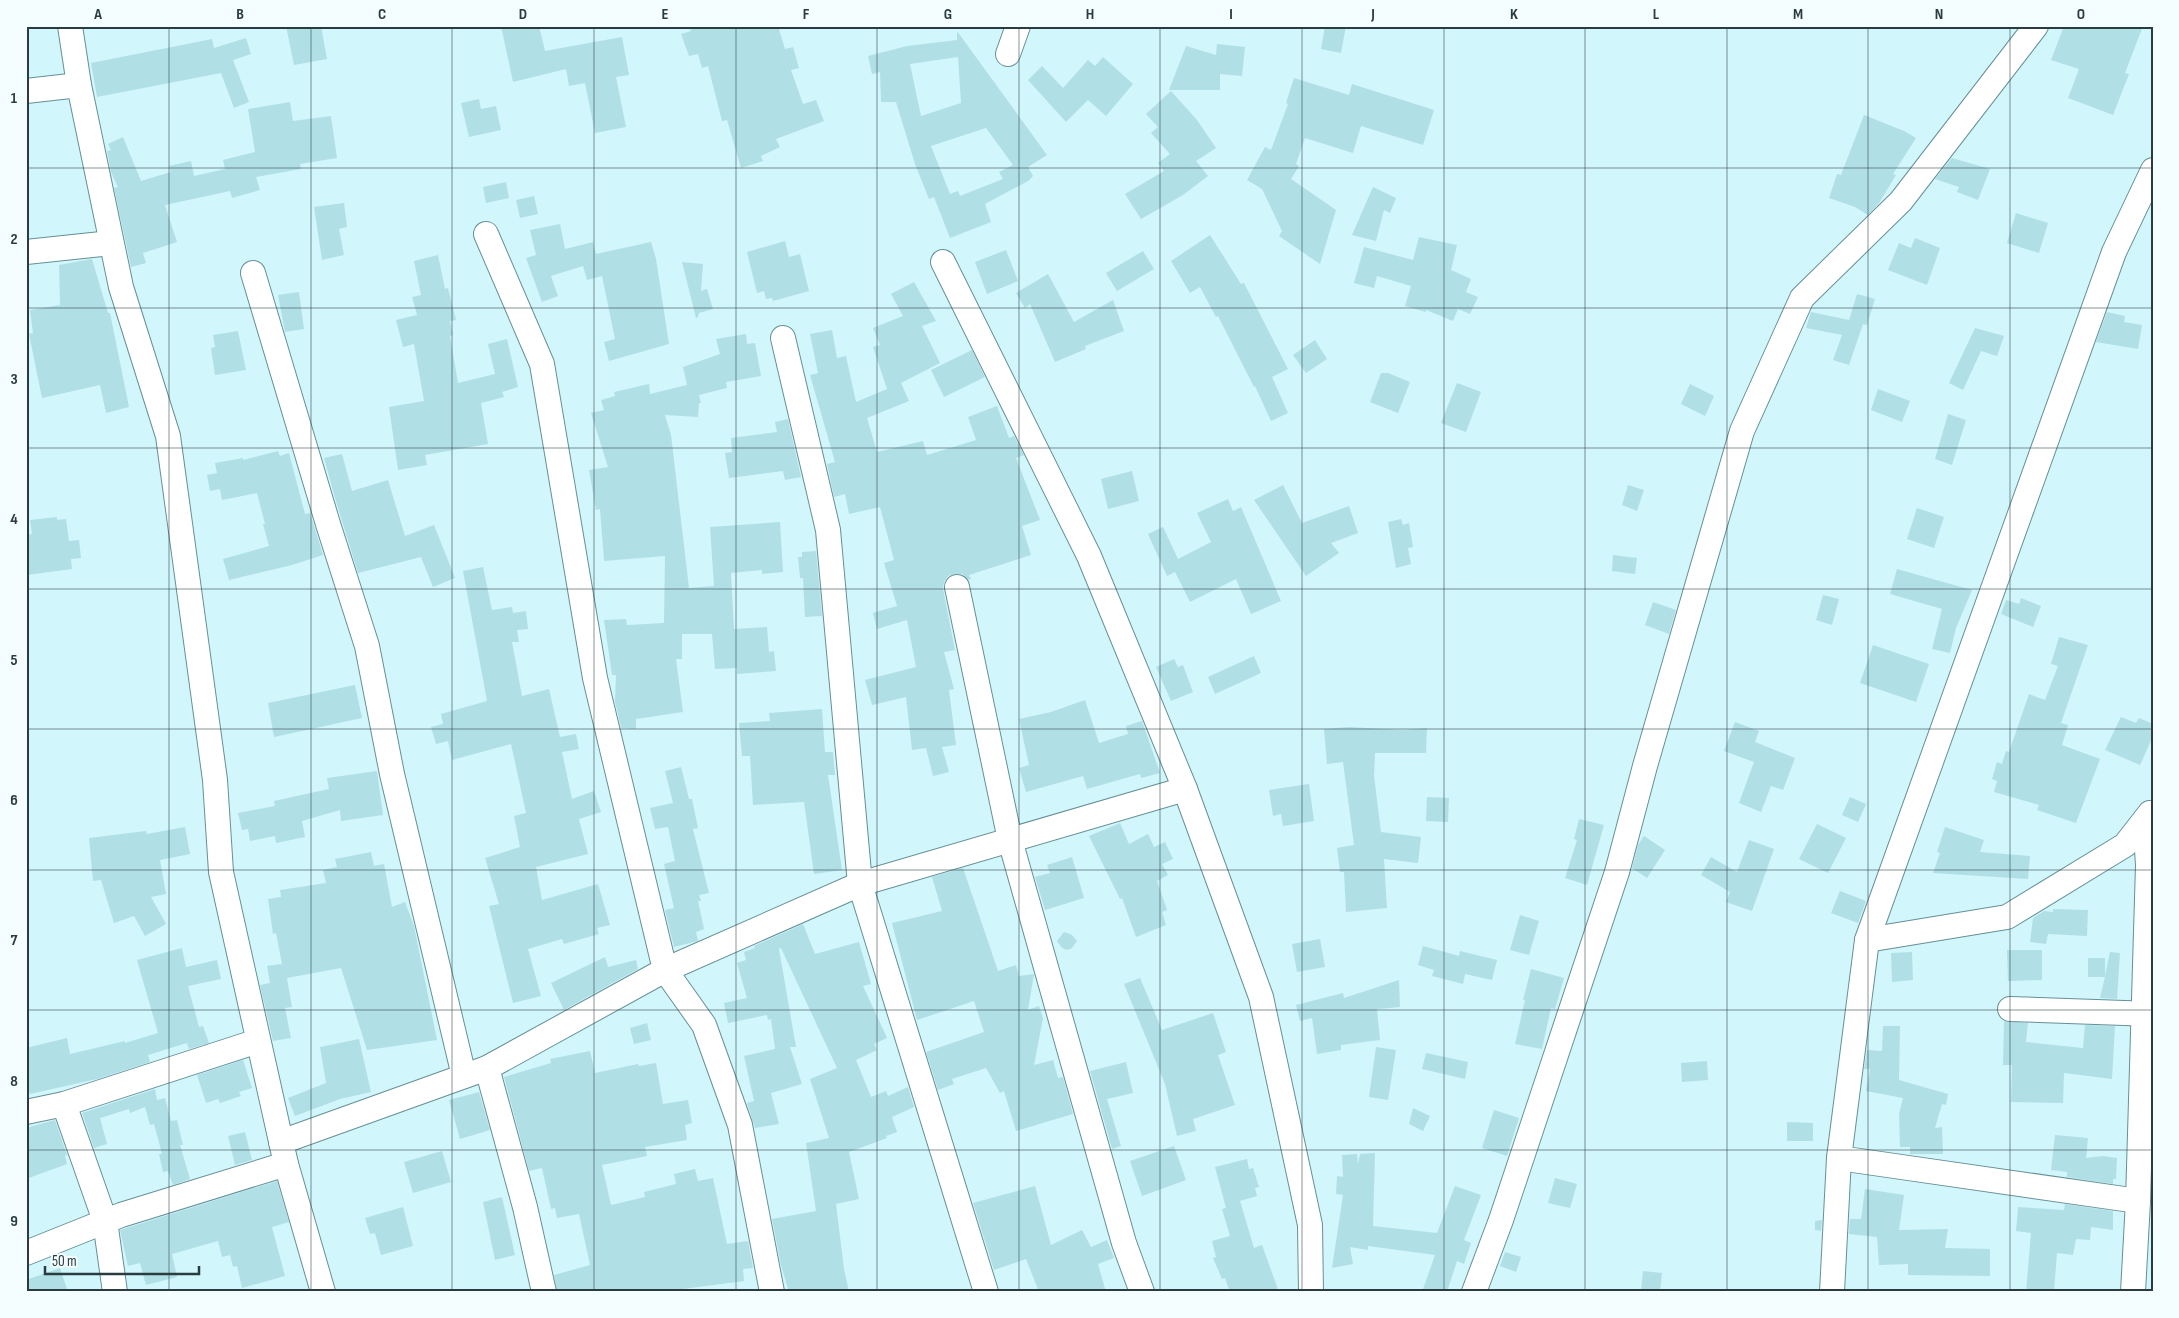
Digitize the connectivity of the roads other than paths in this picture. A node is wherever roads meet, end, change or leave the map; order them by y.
1 (70, 26) edge
2 (1018, 26) edge
3 (2036, 26) edge
4 (1008, 54) dead end
5 (79, 85) junction
6 (26, 91) edge
7 (2153, 170) edge
8 (486, 234) dead end
9 (111, 243) junction
10 (26, 252) edge
11 (943, 262) dead end
12 (253, 272) dead end
13 (783, 338) dead end
14 (957, 587) dead end
15 (1184, 788) junction
16 (2149, 815) edge
17 (1010, 840) junction
18 (860, 884) junction
19 (1867, 940) junction
20 (665, 970) junction
21 (2010, 1009) dead end
22 (2147, 1014) edge
23 (258, 1040) junction
24 (487, 1068) junction
25 (464, 1076) junction
26 (64, 1104) junction
27 (26, 1112) edge
28 (283, 1153) junction
29 (1840, 1158) junction
30 (2138, 1201) junction
31 (105, 1221) junction
32 (26, 1253) edge
33 (115, 1292) edge
34 (323, 1292) edge
35 (544, 1292) edge
36 (772, 1292) edge
37 (986, 1292) edge
38 (1142, 1292) edge
39 (1311, 1292) edge
40 (1474, 1292) edge
41 (1832, 1292) edge
42 (2132, 1292) edge

1 - 5 street
2 - 4 street
3 - 40 street
5 - 6 street
5 - 9 street
7 - 19 street
8 - 20 street
9 - 10 street
9 - 23 street
11 - 15 street
12 - 25 street
13 - 18 street
14 - 17 street
15 - 17 street
15 - 39 street
16 - 19 street
16 - 22 street
17 - 18 street
17 - 38 street
18 - 20 street
18 - 37 street
19 - 29 street
20 - 24 street
20 - 36 street
21 - 22 street
22 - 30 street
23 - 26 street
23 - 28 street
24 - 25 street
24 - 35 street
25 - 28 street
26 - 27 street
26 - 31 street
28 - 31 street
28 - 34 street
29 - 30 street
29 - 41 street
30 - 42 street
31 - 32 street
31 - 33 street

